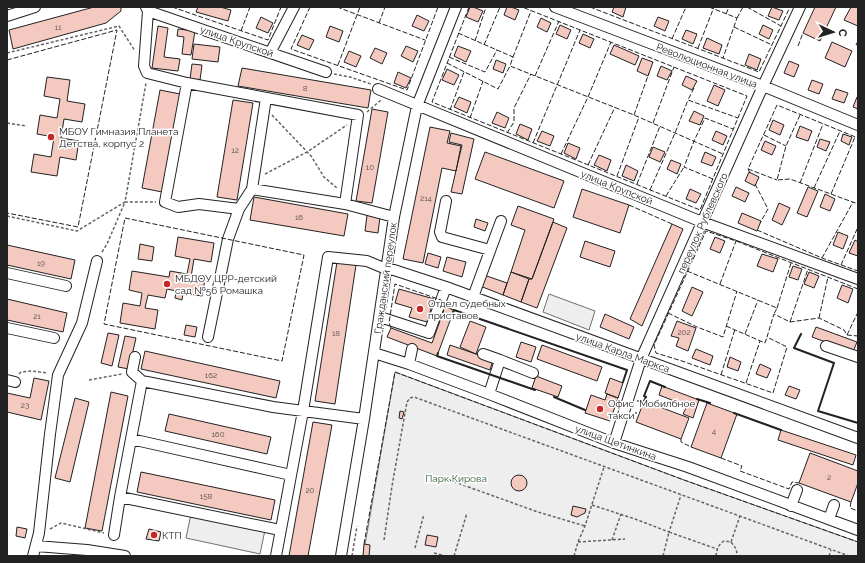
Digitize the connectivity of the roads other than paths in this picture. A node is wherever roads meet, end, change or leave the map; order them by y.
1 (35, 7) edge
2 (294, 7) edge
3 (456, 7) edge
4 (555, 7) edge
5 (800, 7) edge
6 (147, 9) edge
7 (7, 16) edge
8 (270, 53) junction
9 (326, 72) road end
10 (187, 83) junction
11 (763, 86) junction
12 (378, 89) road end
13 (265, 102) junction
14 (417, 106) junction
15 (858, 125) edge
16 (252, 189) junction
17 (345, 200) junction
18 (446, 201) dead end
19 (239, 209) junction
20 (394, 217) junction
21 (501, 220) dead end
22 (702, 222) junction
23 (490, 250) junction
24 (97, 261) road end
25 (386, 269) junction
26 (7, 273) edge
27 (858, 279) edge
28 (66, 286) dead end
29 (446, 288) junction
30 (473, 298) junction
31 (380, 316) junction
32 (7, 328) edge
33 (208, 337) dead end
34 (54, 338) dead end
35 (826, 346) dead end
36 (412, 349) dead end
37 (374, 353) junction
38 (483, 354) dead end
39 (135, 357) dead end
40 (858, 357) edge
41 (641, 359) junction
42 (500, 360) junction
43 (409, 364) junction
44 (533, 373) dead end
45 (142, 381) junction
46 (489, 394) junction
47 (303, 411) junction
48 (364, 419) junction
49 (858, 438) edge
50 (131, 439) junction
51 (614, 442) junction
52 (291, 475) junction
53 (797, 490) dead end
54 (120, 496) junction
55 (834, 505) dead end
56 (791, 506) junction
57 (829, 519) junction
58 (280, 530) junction
59 (858, 530) edge
60 (114, 535) road end
61 (36, 546) junction
62 (33, 556) edge
63 (125, 556) edge
64 (276, 556) edge
65 (341, 556) edge

1 - 7 street
2 - 8 street
3 - 14 street, Гражданский переулок
4 - 11 street, Революционная улица
5 - 11 street, переулок Рублевского
6 - 8 street, улица Крупской
6 - 10 street
8 - 9 street, улица Крупской
10 - 13 street
10 - 19 street
11 - 15 street, Революционная улица
11 - 22 street, переулок Рублевского
12 - 14 street, улица Крупской
13 - 16 street
13 - 17 street
14 - 20 street, Гражданский переулок
14 - 22 street, улица Крупской
16 - 17 street
16 - 19 street
17 - 20 street
18 - 23 street
19 - 33 street
20 - 25 street, Гражданский переулок
21 - 23 street
22 - 27 street, улица Крупской
22 - 41 street, переулок Рублевского
23 - 30 street
24 - 61 street
25 - 29 street, улица Карла Маркса
25 - 31 street, Гражданский переулок
25 - 47 street, улица Карла Маркса
26 - 28 street
29 - 30 street, улица Карла Маркса
29 - 31 street
30 - 41 street, улица Карла Маркса
31 - 37 street, Гражданский переулок
32 - 34 street
35 - 40 street
36 - 43 street
37 - 43 street, улица Щетинкина
37 - 48 street, Гражданский переулок
38 - 42 street
39 - 45 street
41 - 49 street, улица Карла Маркса
41 - 51 street, переулок Рублевского
42 - 44 street
42 - 46 street
43 - 46 street, улица Щетинкина
45 - 47 street
45 - 50 street
46 - 51 street, улица Щетинкина
47 - 48 street
47 - 52 street
48 - 65 street, Гражданский переулок
50 - 52 street
50 - 54 street
51 - 56 street, улица Щетинкина
52 - 58 street
53 - 56 street
54 - 58 street
54 - 60 street
55 - 57 street
56 - 57 street, улица Щетинкина
57 - 59 street, улица Щетинкина
58 - 64 street
61 - 62 street
61 - 63 street

